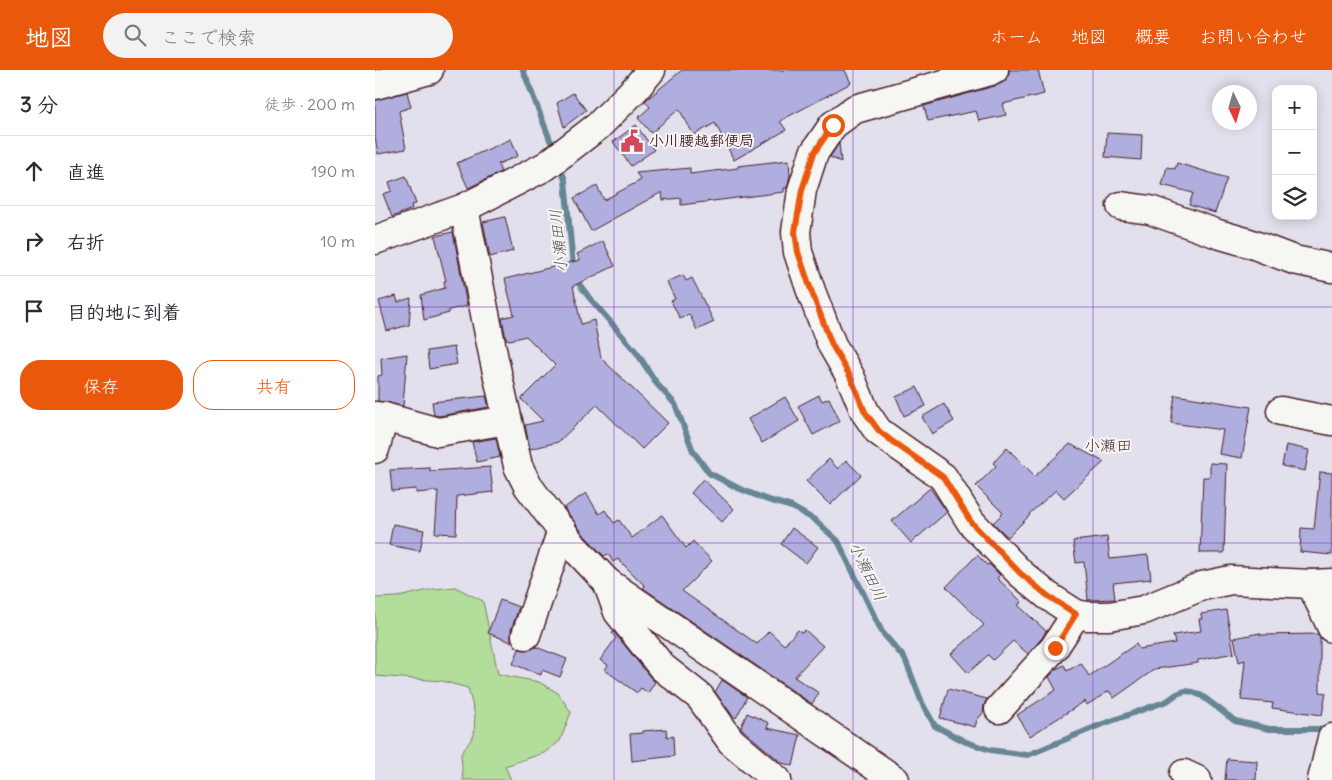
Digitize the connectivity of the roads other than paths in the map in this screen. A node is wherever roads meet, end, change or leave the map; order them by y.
1 (429, 70) edge
2 (651, 70) edge
3 (994, 70) edge
4 (375, 84) edge
5 (1121, 206) dead end
6 (464, 208) junction
7 (376, 232) edge
8 (1332, 268) edge
9 (1281, 412) dead end
10 (380, 417) edge
11 (507, 420) junction
12 (1332, 421) edge
13 (375, 450) edge
14 (562, 530) junction
15 (607, 582) junction
16 (1322, 584) edge
17 (1076, 614) junction
18 (1332, 628) edge
19 (526, 635) dead end
20 (999, 709) dead end
21 (1332, 738) edge
22 (777, 780) edge
23 (895, 780) edge
24 (1322, 780) edge

1 - 4 street
2 - 6 street
3 - 17 street
5 - 8 street
6 - 7 street
6 - 11 street
9 - 12 street
10 - 11 street
10 - 13 street
11 - 14 street
14 - 15 street
14 - 19 street
15 - 22 street
15 - 23 street
16 - 17 street
16 - 18 street
17 - 20 street
21 - 24 street

